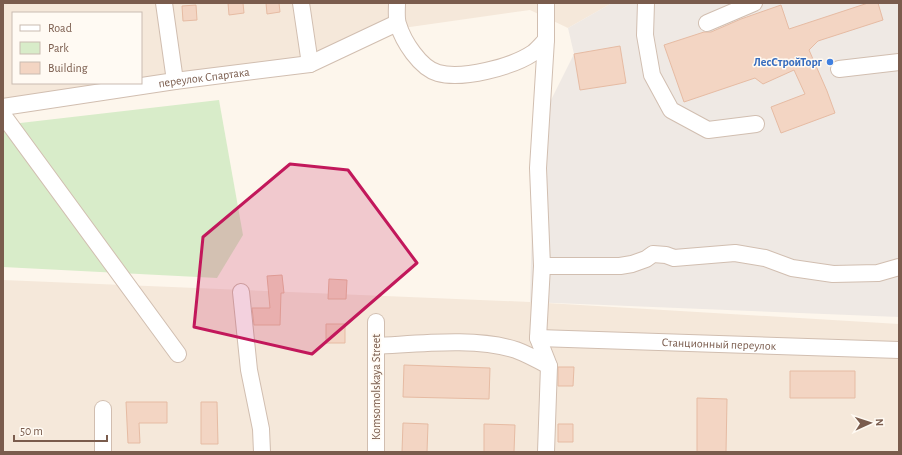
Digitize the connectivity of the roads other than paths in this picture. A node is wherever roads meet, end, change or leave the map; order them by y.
1 (164, 3) edge
2 (301, 3) edge
3 (397, 3) edge
4 (646, 3) edge
5 (754, 3) edge
6 (546, 10) edge
7 (397, 23) junction
8 (707, 23) dead end
9 (546, 40) junction
10 (899, 62) edge
11 (310, 64) junction
12 (839, 69) dead end
13 (175, 81) junction
14 (3, 107) edge
15 (3, 114) edge
16 (756, 124) dead end
17 (542, 266) junction
18 (899, 267) edge
19 (240, 292) dead end
20 (376, 322) dead end
21 (538, 338) junction
22 (376, 346) junction
23 (899, 350) edge
24 (178, 354) dead end
25 (548, 366) junction
26 (103, 408) dead end
27 (104, 452) edge
28 (262, 452) edge
29 (376, 452) edge
30 (546, 452) edge

1 - 13 street
2 - 11 street
3 - 7 street
4 - 16 street
5 - 8 street
6 - 9 street
7 - 9 street
7 - 11 street, переулок Спартака
9 - 17 street
10 - 12 street
11 - 13 street, переулок Спартака
13 - 14 street, переулок Спартака
15 - 24 street
17 - 18 street
17 - 21 street
19 - 28 street
20 - 22 street, Komsomolskaya Street
21 - 23 street, Станционный переулок
21 - 25 street
22 - 25 street
22 - 29 street, Komsomolskaya Street
25 - 30 street
26 - 27 street

